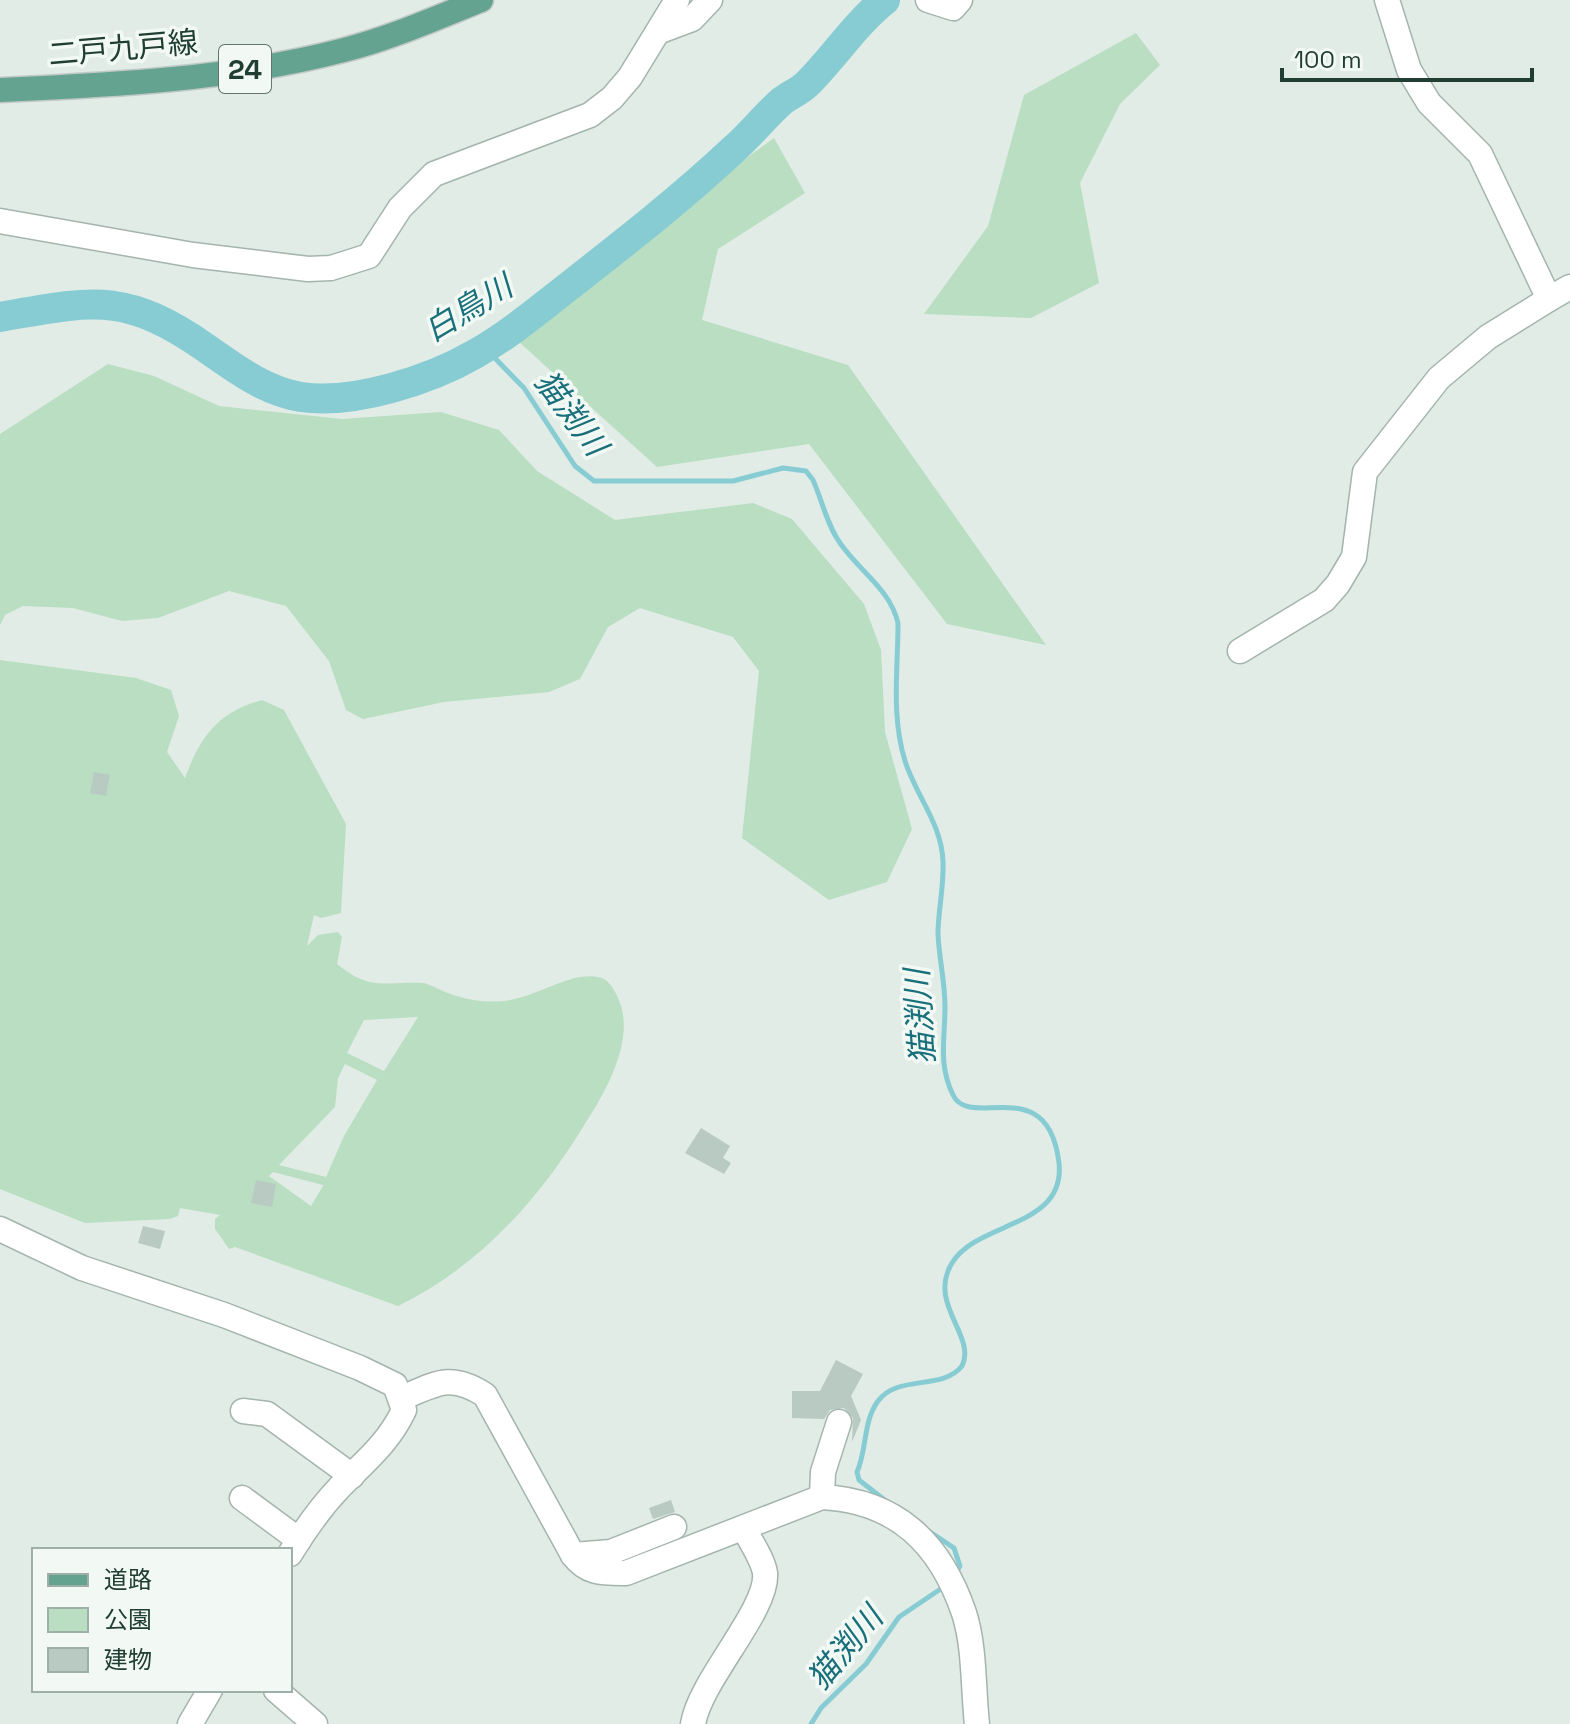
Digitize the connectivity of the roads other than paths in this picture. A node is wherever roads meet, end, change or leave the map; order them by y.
1 (481, 0) edge
2 (677, 0) edge
3 (710, 0) edge
4 (1387, 0) edge
5 (660, 31) junction
6 (0, 90) edge
7 (0, 221) edge
8 (1570, 287) edge
9 (1549, 299) junction
10 (1240, 651) dead end
11 (0, 1229) edge
12 (402, 1398) junction
13 (243, 1411) dead end
14 (839, 1422) dead end
15 (352, 1476) junction
16 (822, 1497) junction
17 (242, 1498) dead end
18 (674, 1527) dead end
19 (744, 1528) junction
20 (294, 1547) edge
21 (573, 1555) junction
22 (209, 1692) edge
23 (278, 1692) edge
24 (190, 1724) edge
25 (315, 1724) edge
26 (693, 1724) edge
27 (977, 1724) edge

1 - 6 main road, 二戸九戸線 / 24
2 - 5 street
3 - 5 street
4 - 9 street
5 - 7 street
8 - 9 street
9 - 10 street
11 - 12 street
12 - 15 street
12 - 21 street
13 - 15 street
14 - 16 street
15 - 20 street
16 - 19 street
16 - 27 street
17 - 20 street
18 - 21 street
19 - 21 street
19 - 26 street
22 - 24 street
23 - 25 street

